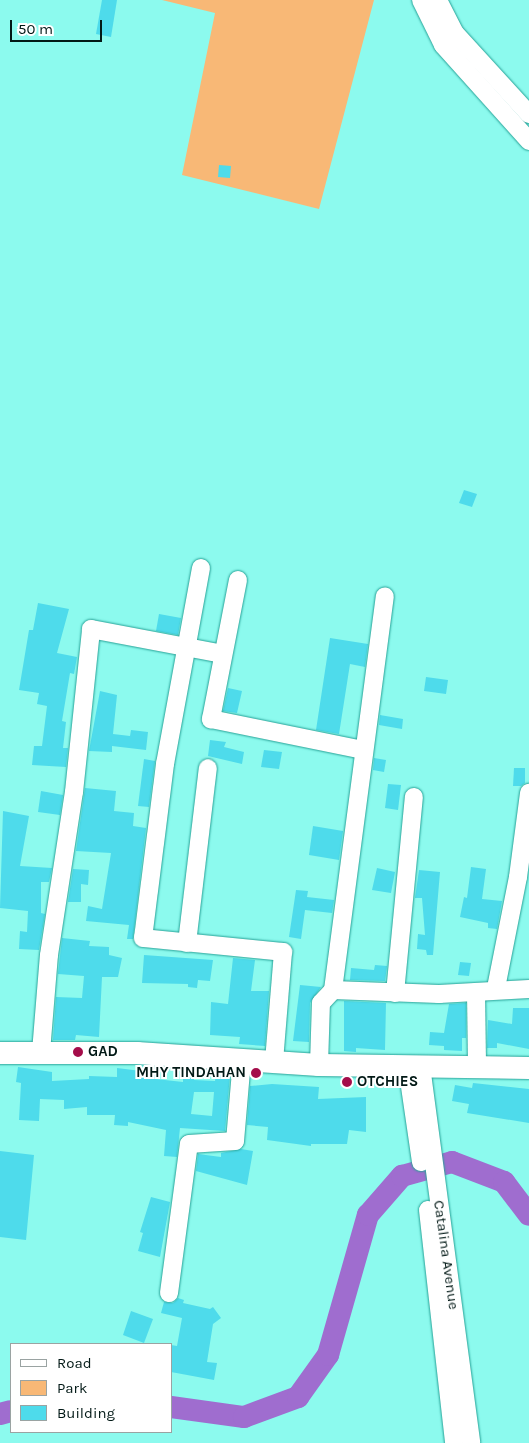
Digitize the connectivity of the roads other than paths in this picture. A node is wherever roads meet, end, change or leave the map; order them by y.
1 (421, 0) edge
2 (438, 0) edge
3 (529, 114) edge
4 (529, 141) edge
5 (201, 568) dead end
6 (238, 580) dead end
7 (385, 596) dead end
8 (186, 647) junction
9 (223, 654) junction
10 (363, 750) junction
11 (208, 768) dead end
12 (529, 793) edge
13 (414, 797) dead end
14 (187, 943) junction
15 (496, 988) junction
16 (529, 989) edge
17 (333, 990) junction
18 (476, 992) junction
19 (395, 993) junction
20 (41, 1052) junction
21 (0, 1053) edge
22 (242, 1060) junction
23 (274, 1062) junction
24 (319, 1066) junction
25 (414, 1066) junction
26 (477, 1068) junction
27 (529, 1068) edge
28 (434, 1210) junction
29 (169, 1293) dead end
30 (454, 1443) edge
31 (471, 1443) edge

1 - 4 street
2 - 3 street
5 - 8 street
6 - 9 street
7 - 10 street
8 - 9 street
8 - 14 street
8 - 20 street
9 - 10 street
10 - 17 street
11 - 14 street
12 - 15 street
13 - 19 street
14 - 23 street
15 - 16 street
15 - 18 street
17 - 19 street
17 - 24 street
18 - 19 street
18 - 26 street
20 - 21 main road
20 - 22 main road
22 - 23 main road
22 - 29 street
23 - 24 main road
24 - 25 main road
25 - 26 main road
25 - 28 street, Catalina Avenue
26 - 27 main road
28 - 30 street, Catalina Avenue
28 - 31 street, Catalina Avenue

